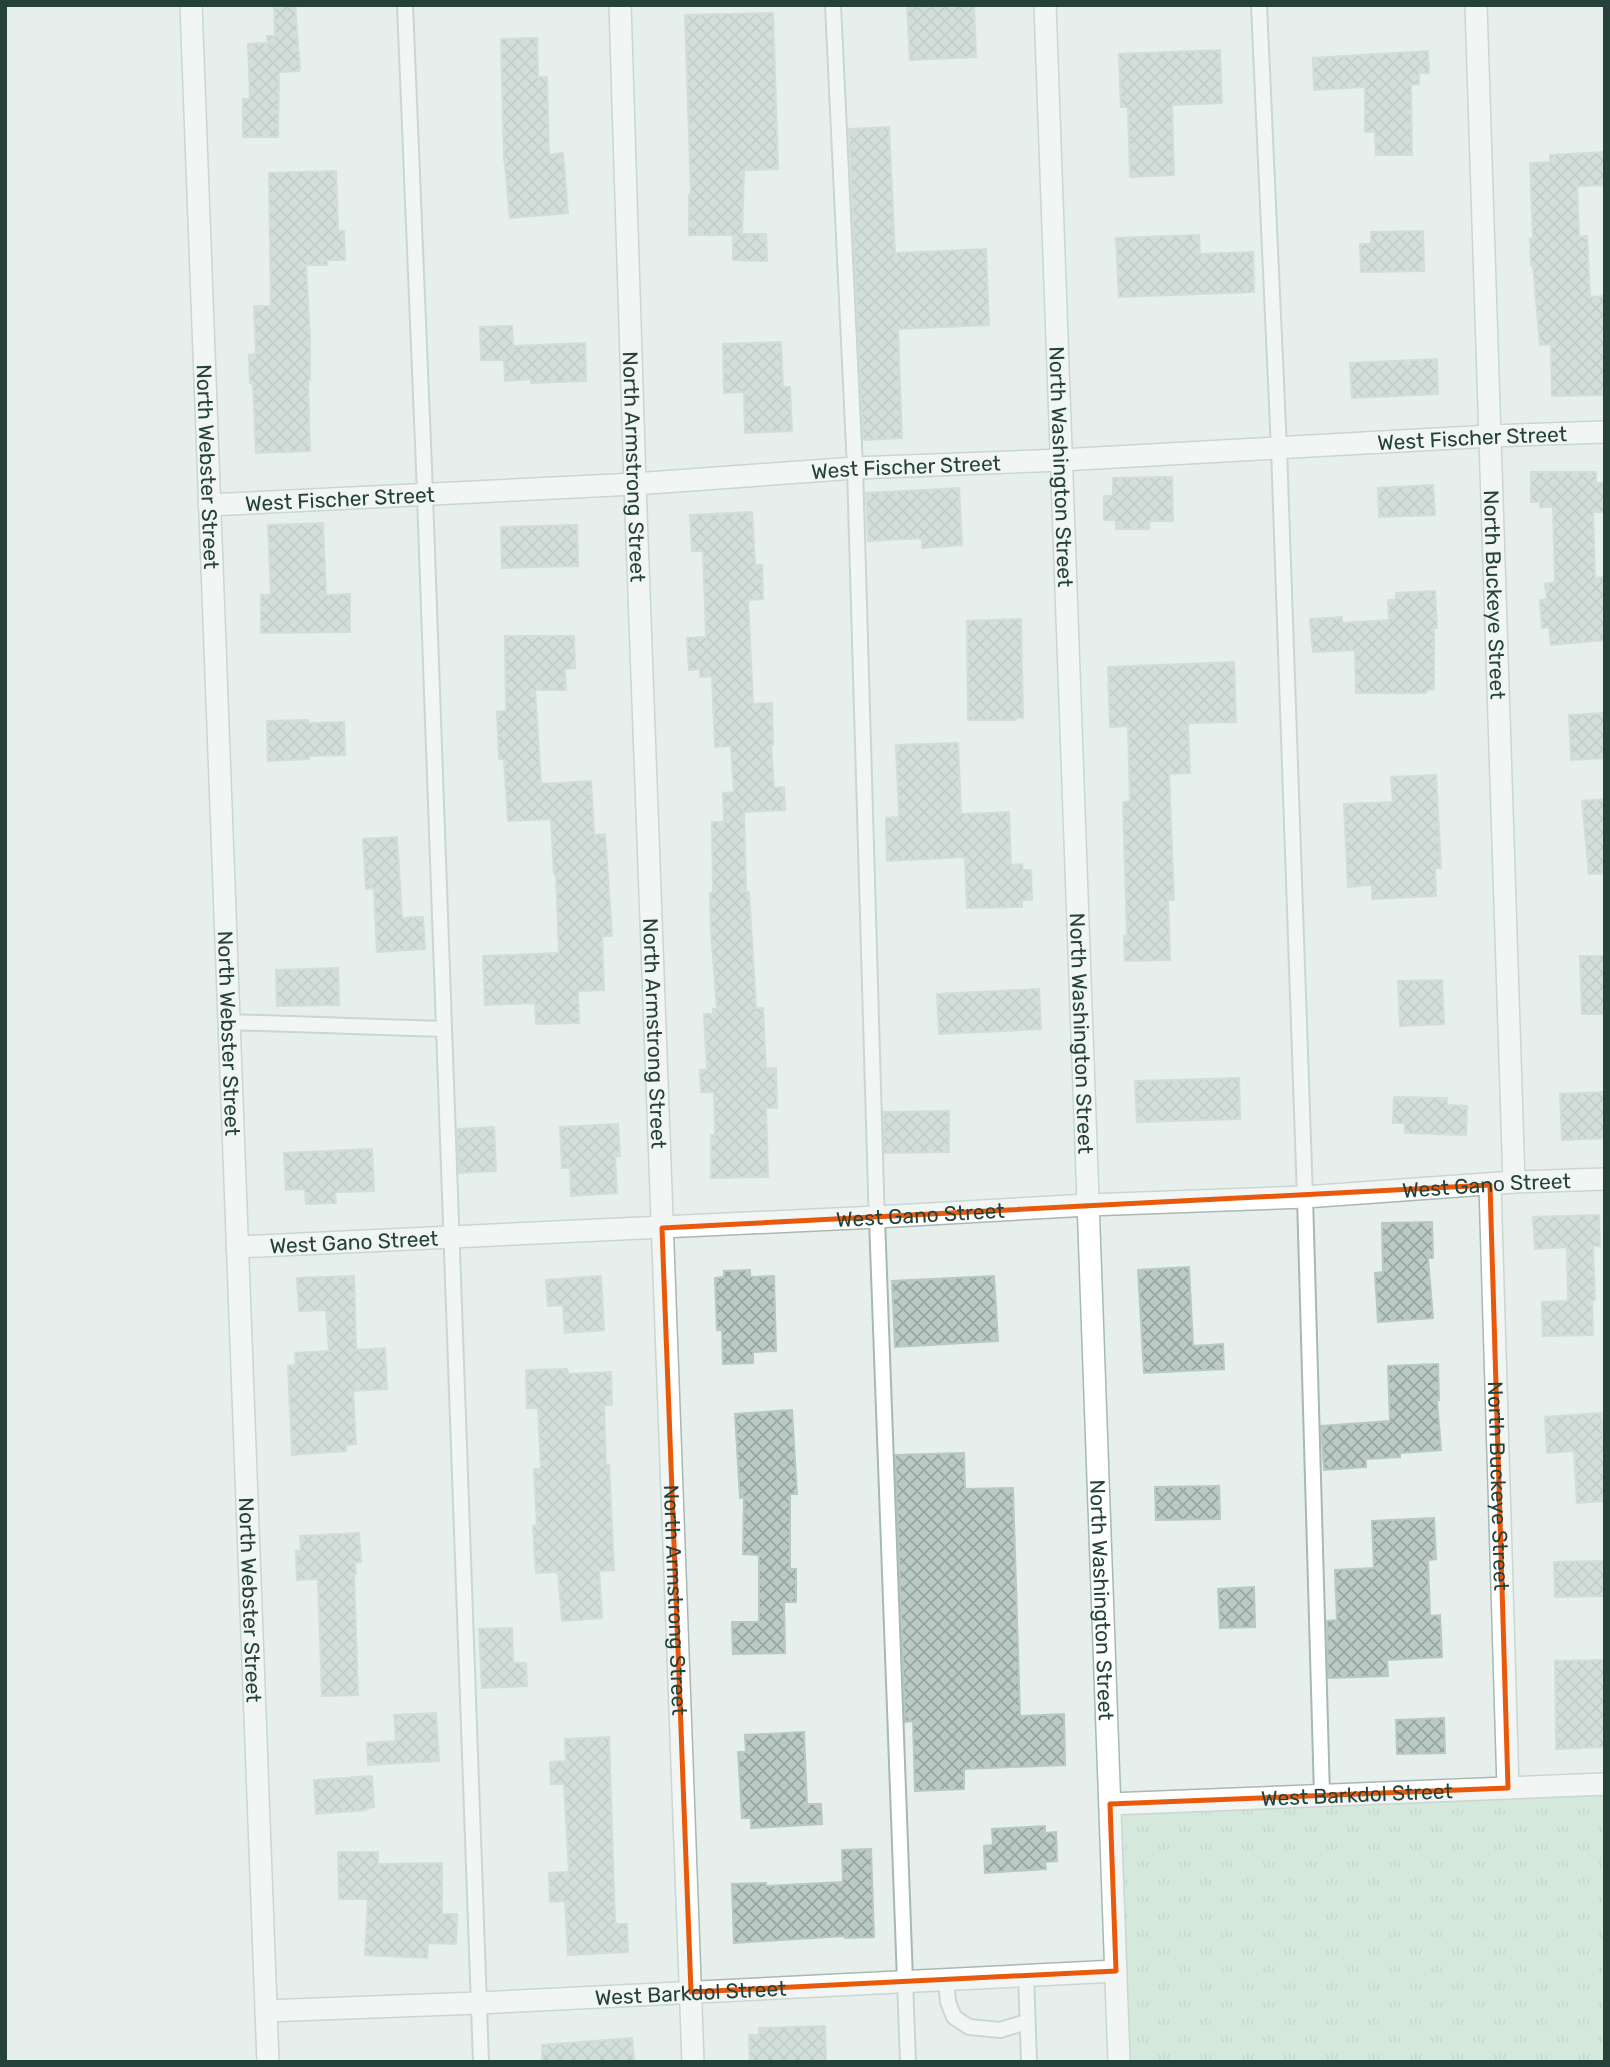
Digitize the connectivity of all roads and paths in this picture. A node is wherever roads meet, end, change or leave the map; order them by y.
1 (191, 5) edge
2 (405, 5) edge
3 (620, 5) edge
4 (833, 5) edge
5 (1045, 5) edge
6 (1259, 5) edge
7 (1476, 5) edge
8 (1605, 432) edge
9 (1491, 436) junction
10 (1279, 449) junction
11 (1061, 460) junction
12 (855, 468) junction
13 (635, 484) junction
14 (425, 493) junction
15 (209, 505) junction
16 (228, 1022) junction
17 (443, 1029) junction
18 (1605, 1179) edge
19 (1514, 1182) junction
20 (1490, 1185) junction
21 (1305, 1197) junction
22 (1088, 1205) junction
23 (877, 1217) junction
24 (662, 1228) junction
25 (451, 1238) junction
26 (237, 1247) junction
27 (1605, 1784) edge
28 (1508, 1788) junction
29 (1322, 1796) junction
30 (1110, 1804) junction
31 (1116, 1971) junction
32 (1026, 1975) junction
33 (946, 1978) junction
34 (905, 1980) junction
35 (691, 1992) junction
36 (479, 2003) junction
37 (266, 2011) junction
38 (1027, 2022) junction
39 (268, 2062) edge
40 (481, 2062) edge
41 (693, 2062) edge
42 (908, 2062) edge
43 (1029, 2062) edge
44 (1119, 2062) edge

1 - 15 street, North Webster Street
2 - 14 lane
3 - 13 street, North Armstrong Street
4 - 12 lane
5 - 11 street, North Washington Street
6 - 10 lane
7 - 9 street, North Buckeye Street
8 - 9 street, West Fischer Street
9 - 10 street, West Fischer Street
9 - 19 street, North Buckeye Street
10 - 11 street, West Fischer Street
10 - 21 lane
11 - 12 street, West Fischer Street
11 - 22 street, North Washington Street
12 - 13 street, West Fischer Street
12 - 23 lane
13 - 14 street, West Fischer Street
13 - 24 street, North Armstrong Street
14 - 15 street, West Fischer Street
14 - 17 lane
15 - 16 street, North Webster Street
16 - 17 lane
16 - 26 street, North Webster Street
17 - 25 lane
18 - 19 street, West Gano Street
19 - 20 street, West Gano Street
20 - 21 street, West Gano Street
20 - 28 street, North Buckeye Street
21 - 22 street, West Gano Street
21 - 29 lane
22 - 23 street, West Gano Street
22 - 30 street, North Washington Street
23 - 24 street, West Gano Street
23 - 34 lane
24 - 25 street, West Gano Street
24 - 35 street, North Armstrong Street
25 - 26 street, West Gano Street
25 - 36 lane
26 - 37 street, North Webster Street
27 - 28 street, West Barkdol Street
28 - 29 street, West Barkdol Street
29 - 30 street, West Barkdol Street
30 - 31 street, North Washington Street
31 - 32 street, West Barkdol Street
31 - 44 street, North Washington Street
32 - 33 street, West Barkdol Street
32 - 38 lane
33 - 34 street, West Barkdol Street
33 - 38 lane
34 - 35 street, West Barkdol Street
34 - 42 lane
35 - 36 street, West Barkdol Street
35 - 41 street, North Armstrong Street
36 - 37 street, West Barkdol Street
36 - 40 lane
37 - 39 street, North Webster Street
38 - 43 lane

